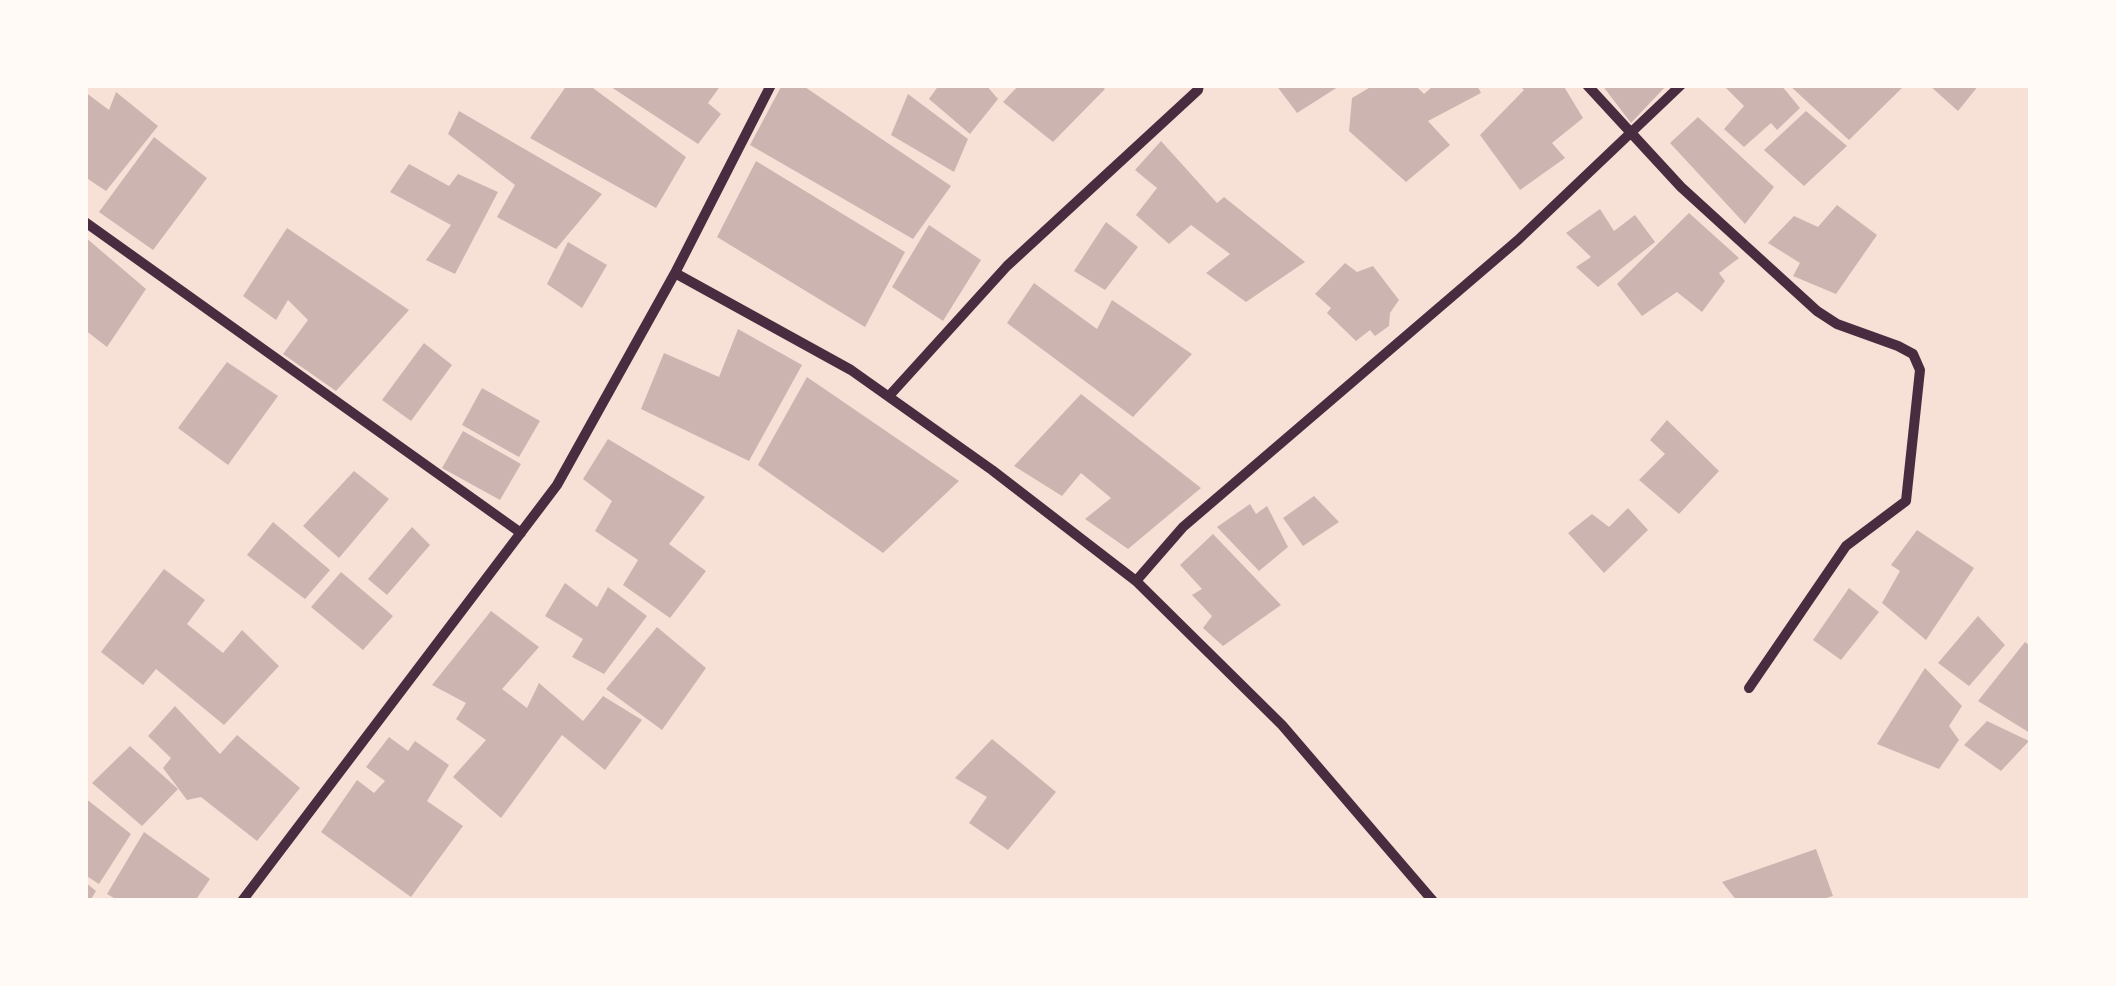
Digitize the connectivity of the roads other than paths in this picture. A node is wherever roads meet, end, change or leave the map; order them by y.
1 (771, 85) edge
2 (1199, 85) edge
3 (1587, 85) edge
4 (1681, 85) edge
5 (1630, 134) junction
6 (85, 222) edge
7 (675, 273) junction
8 (890, 396) junction
9 (521, 534) junction
10 (1136, 581) junction
11 (1748, 688) dead end
12 (242, 901) edge
13 (1433, 901) edge

1 - 7 street
2 - 8 street
3 - 5 street
4 - 5 street
5 - 10 street
5 - 11 street
6 - 9 street
7 - 8 street
7 - 9 street
8 - 10 street
9 - 12 street
10 - 13 street

